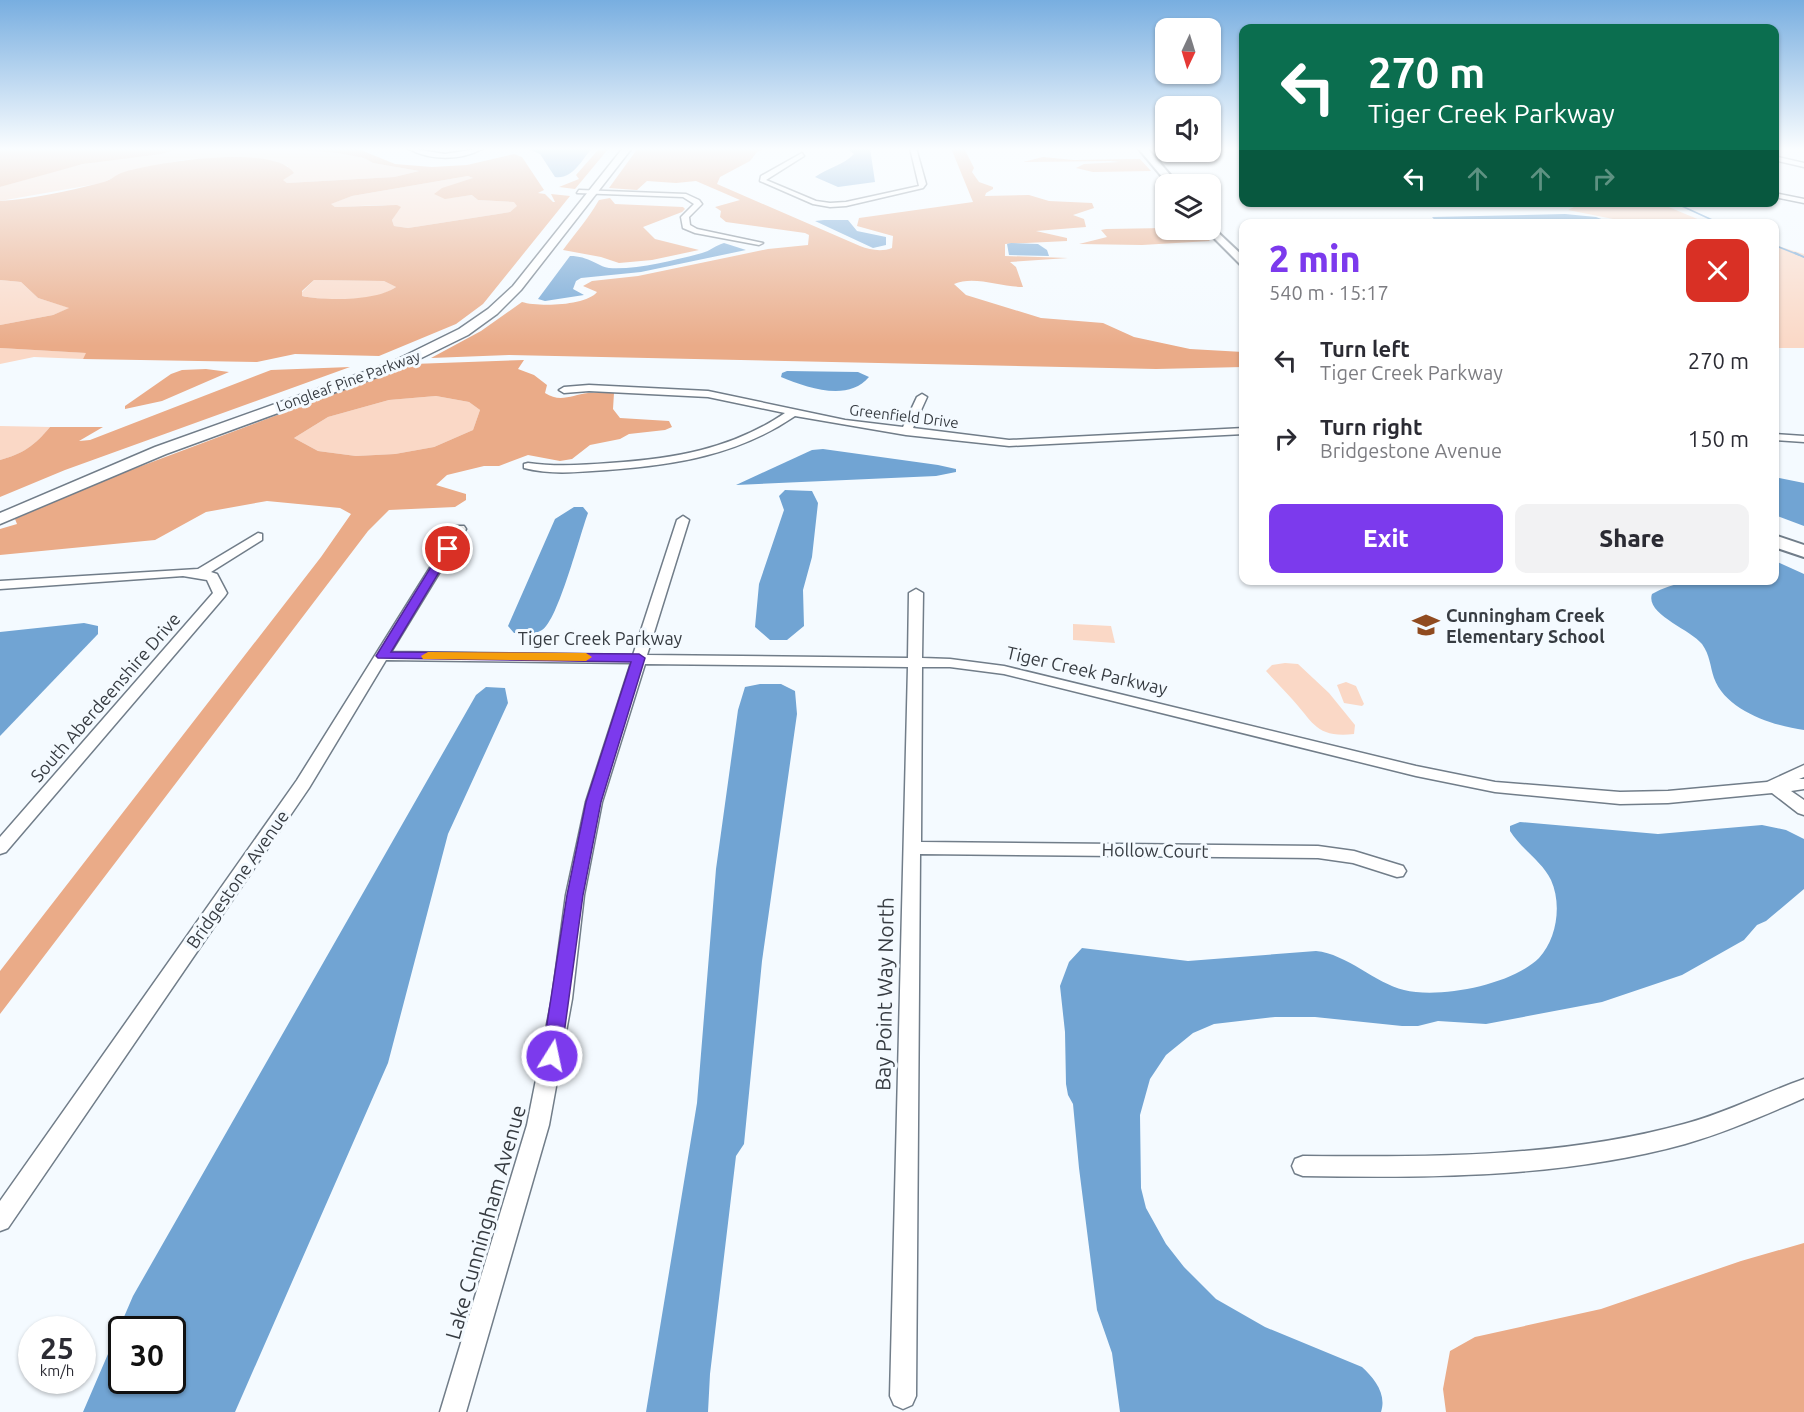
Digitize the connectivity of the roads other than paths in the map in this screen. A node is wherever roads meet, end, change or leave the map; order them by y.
1 (561, 214) edge
2 (576, 214) edge
3 (688, 214) edge
4 (1221, 240) edge
5 (759, 243) dead end
6 (1239, 260) edge
7 (503, 287) junction
8 (517, 288) junction
9 (564, 390) dead end
10 (922, 397) dead end
11 (792, 413) junction
12 (1239, 431) edge
13 (906, 432) junction
14 (1779, 437) edge
15 (1804, 439) edge
16 (528, 466) dead end
17 (0, 504) edge
18 (0, 519) edge
19 (683, 520) dead end
20 (460, 529) dead end
21 (258, 537) dead end
22 (1779, 542) edge
23 (1804, 551) edge
24 (201, 573) junction
25 (0, 585) edge
26 (916, 593) dead end
27 (383, 656) junction
28 (639, 658) junction
29 (914, 660) junction
30 (1804, 770) edge
31 (1804, 784) edge
32 (1773, 785) junction
33 (1804, 809) edge
34 (0, 848) edge
35 (911, 848) junction
36 (1397, 871) dead end
37 (1804, 1088) edge
38 (1303, 1166) dead end
39 (0, 1220) edge
40 (903, 1396) dead end
41 (453, 1412) edge

1 - 7 main road, Longleaf Pine Parkway
2 - 8 main road, Longleaf Pine Parkway
3 - 5 street
4 - 6 main road
7 - 8 main road
7 - 17 main road, Longleaf Pine Parkway
8 - 18 main road, Longleaf Pine Parkway
9 - 11 street, Greenfield Drive
10 - 13 street
11 - 13 street, Greenfield Drive
11 - 16 street
12 - 13 street, Greenfield Drive
14 - 15 street
19 - 28 street, Lake Cunningham Avenue
20 - 27 street, Bridgestone Avenue
21 - 24 street
22 - 23 main road
24 - 25 street
24 - 34 street, South Aberdeenshire Drive
26 - 29 street, Bay Point Way North
27 - 28 street, Tiger Creek Parkway
27 - 39 street, Bridgestone Avenue
28 - 29 street, Tiger Creek Parkway
28 - 41 street, Lake Cunningham Avenue
29 - 32 street, Tiger Creek Parkway
29 - 35 street, Bay Point Way North
30 - 32 street, Tiger Creek Parkway
31 - 32 street, Tiger Creek Parkway
32 - 33 street
35 - 36 street, Hollow Court
35 - 40 street, Bay Point Way North
37 - 38 street

